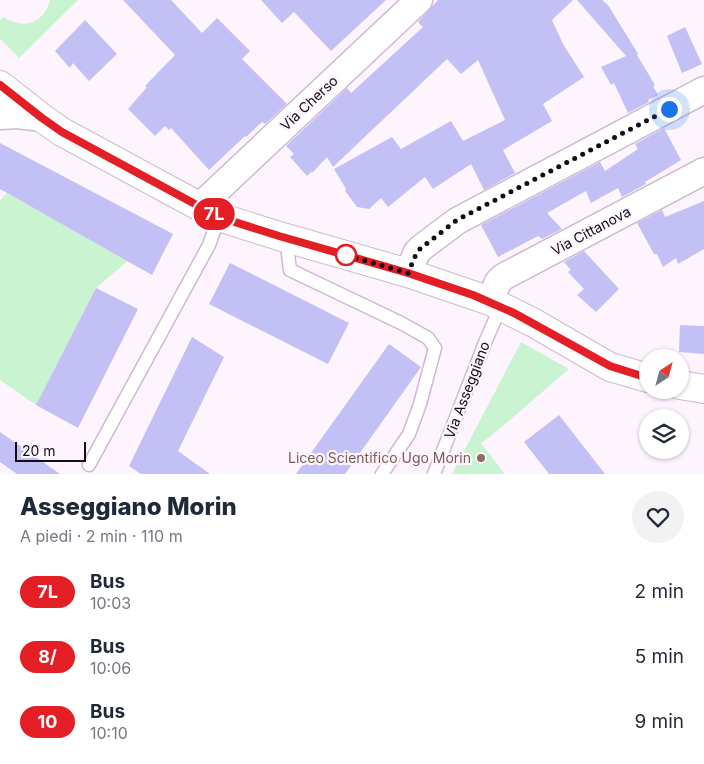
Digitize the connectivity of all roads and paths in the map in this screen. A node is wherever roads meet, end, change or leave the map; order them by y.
1 (419, 0) edge
2 (0, 85) edge
3 (704, 90) edge
4 (0, 116) edge
5 (42, 118) junction
6 (704, 171) edge
7 (209, 212) junction
8 (286, 238) junction
9 (408, 273) junction
10 (495, 304) junction
11 (639, 375) edge
12 (689, 386) edge
13 (704, 388) edge
14 (89, 465) dead end
15 (382, 474) edge
16 (434, 474) edge

1 - 7 street, Via Cherso
2 - 5 street
3 - 9 street
4 - 5 street
5 - 7 street
6 - 10 street, Via Cittanova
7 - 8 street
7 - 14 lane
8 - 9 street
8 - 15 lane
9 - 10 street
10 - 11 street
10 - 16 lane, Via Asseggiano
12 - 13 street

